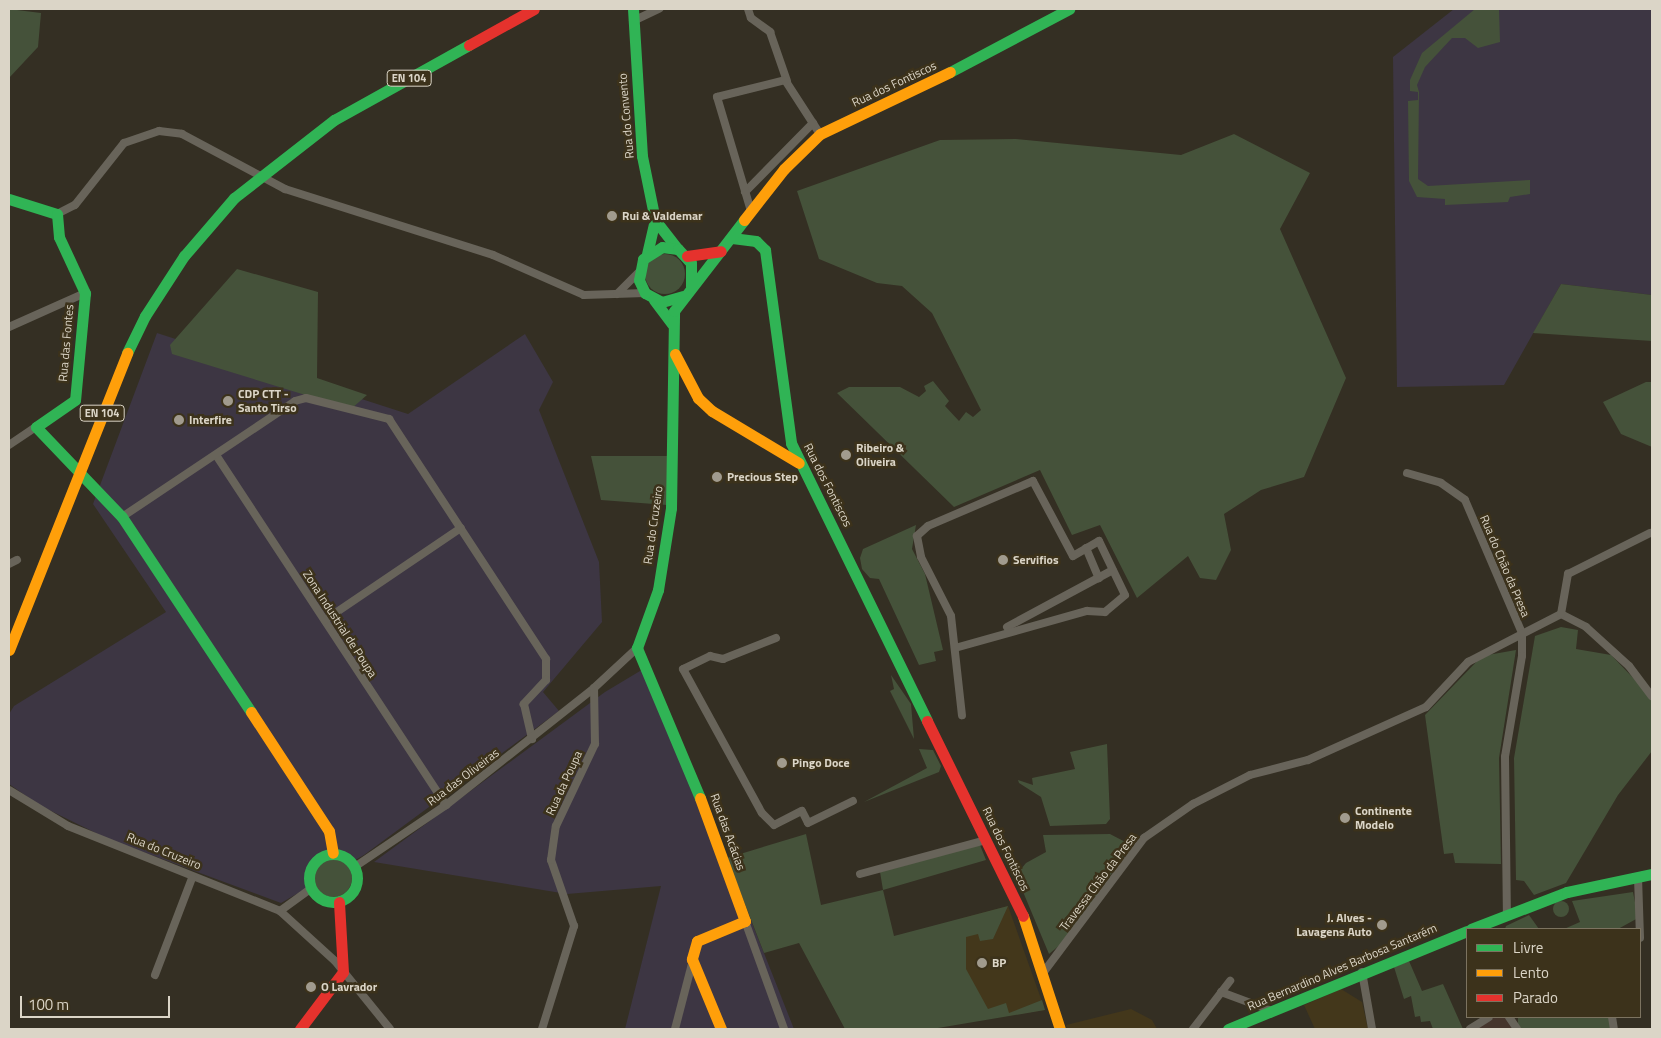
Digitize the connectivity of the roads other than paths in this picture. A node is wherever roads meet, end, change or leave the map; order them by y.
1 (534, 9) edge
2 (633, 9) edge
3 (660, 9) edge
4 (748, 9) edge
5 (1069, 9) edge
6 (634, 21) junction
7 (787, 82) junction
8 (813, 123) junction
9 (820, 134) junction
10 (746, 192) junction
11 (11, 196) edge
12 (751, 211) junction
13 (57, 214) junction
14 (655, 220) junction
15 (732, 238) junction
16 (721, 251) junction
17 (682, 252) junction
18 (647, 254) junction
19 (638, 273) junction
20 (688, 291) junction
21 (85, 293) junction
22 (617, 294) junction
23 (650, 296) junction
24 (672, 324) junction
25 (9, 327) edge
26 (674, 350) junction
27 (36, 427) junction
28 (9, 444) edge
29 (216, 455) junction
30 (798, 463) junction
31 (1407, 473) dead end
32 (122, 517) junction
33 (461, 528) junction
34 (1650, 533) dead end
35 (1086, 548) junction
36 (17, 560) dead end
37 (9, 564) edge
38 (1113, 570) junction
39 (1099, 578) junction
40 (1561, 614) junction
41 (325, 620) junction
42 (996, 633) junction
43 (1522, 633) junction
44 (776, 638) dead end
45 (637, 648) junction
46 (955, 648) junction
47 (9, 650) edge
48 (594, 688) junction
49 (1652, 696) edge
50 (580, 700) joint
51 (962, 714) dead end
52 (532, 739) junction
53 (9, 790) edge
54 (853, 801) dead end
55 (446, 805) junction
56 (986, 840) junction
57 (333, 853) junction
58 (356, 866) junction
59 (860, 874) dead end
60 (1652, 874) edge
61 (1638, 877) junction
62 (192, 878) junction
63 (310, 889) junction
64 (340, 902) junction
65 (280, 911) junction
66 (1507, 915) junction
67 (745, 921) junction
68 (1474, 928) edge
69 (1640, 928) edge
70 (1466, 931) edge
71 (693, 960) junction
72 (343, 972) junction
73 (1362, 972) junction
74 (1043, 973) junction
75 (155, 975) dead end
76 (1230, 981) dead end
77 (1221, 992) junction
78 (1272, 1011) junction
79 (1487, 1018) edge
80 (1510, 1018) edge
81 (300, 1029) edge
82 (390, 1029) edge
83 (542, 1029) edge
84 (675, 1029) edge
85 (721, 1029) edge
86 (784, 1029) edge
87 (1060, 1029) edge
88 (1193, 1029) edge
89 (1228, 1029) edge
90 (1372, 1029) edge
91 (1470, 1029) edge
92 (1517, 1029) edge

1 - 47 street, EN 104
2 - 6 street, Rua do Convento
3 - 6 street
4 - 7 street
5 - 9 street, Rua dos Fontiscos
6 - 14 street, Rua do Convento
7 - 8 street
7 - 10 street
8 - 9 street
8 - 10 street
9 - 12 street, Rua dos Fontiscos
10 - 12 street
11 - 13 street
12 - 15 street, Rua dos Fontiscos
13 - 21 street, Rua das Fontes
13 - 22 street
14 - 17 street, Rua do Convento
14 - 18 street, Rua do Convento
15 - 16 street
15 - 30 street, Rua dos Fontiscos
16 - 17 street
16 - 20 street
17 - 18 street
17 - 20 street
18 - 19 street
19 - 22 street
19 - 23 street
20 - 23 street
20 - 24 street
21 - 25 street
21 - 27 street, Rua das Fontes
22 - 23 street
23 - 24 street
24 - 26 street, Rua do Cruzeiro
26 - 30 street
26 - 45 street, Rua do Cruzeiro
27 - 28 street, Rua das Fontes
27 - 32 street
29 - 32 street
29 - 33 street
29 - 41 street, Zona Industrial de Poupa
30 - 56 street, Rua dos Fontiscos
31 - 43 street, Rua do Chão da Presa
32 - 57 street
33 - 41 street
33 - 52 street
34 - 40 street
35 - 38 street
35 - 39 street
35 - 46 street
36 - 37 street
38 - 39 street
38 - 42 street
39 - 42 street
40 - 43 street, Travessa Chão da Presa
40 - 49 street
41 - 55 street, Zona Industrial de Poupa
42 - 46 street
43 - 66 street, Rua do Chão da Presa
43 - 74 street, Travessa Chão da Presa
44 - 54 street
45 - 48 street, Rua do Cruzeiro
45 - 67 street, Rua das Acácias
46 - 51 street
48 - 50 street, Rua do Cruzeiro
48 - 83 street, Rua da Poupa
50 - 52 street, Rua das Oliveiras
52 - 55 street, Rua das Oliveiras
53 - 62 street, Rua do Cruzeiro
55 - 58 street, Rua das Oliveiras
56 - 59 street
56 - 74 street, Rua dos Fontiscos
57 - 58 street
57 - 63 street
58 - 64 street
60 - 61 street, Rua Bernardino Alves Barbosa Santarém
61 - 66 street, Rua Bernardino Alves Barbosa Santarém
61 - 69 street
62 - 65 street, Rua do Cruzeiro
62 - 75 street
63 - 64 street
63 - 65 street
64 - 72 street
65 - 72 street
66 - 68 street, Rua Bernardino Alves Barbosa Santarém
67 - 71 street
67 - 86 street, Rua das Acácias
70 - 73 street, Rua Bernardino Alves Barbosa Santarém
71 - 84 street
71 - 85 street
72 - 81 street
72 - 82 street
73 - 78 street, Rua Bernardino Alves Barbosa Santarém
73 - 90 street
74 - 87 street, Rua dos Fontiscos
76 - 77 street
77 - 78 street
77 - 88 street
78 - 89 street, Rua Bernardino Alves Barbosa Santarém
79 - 91 street
80 - 92 street

